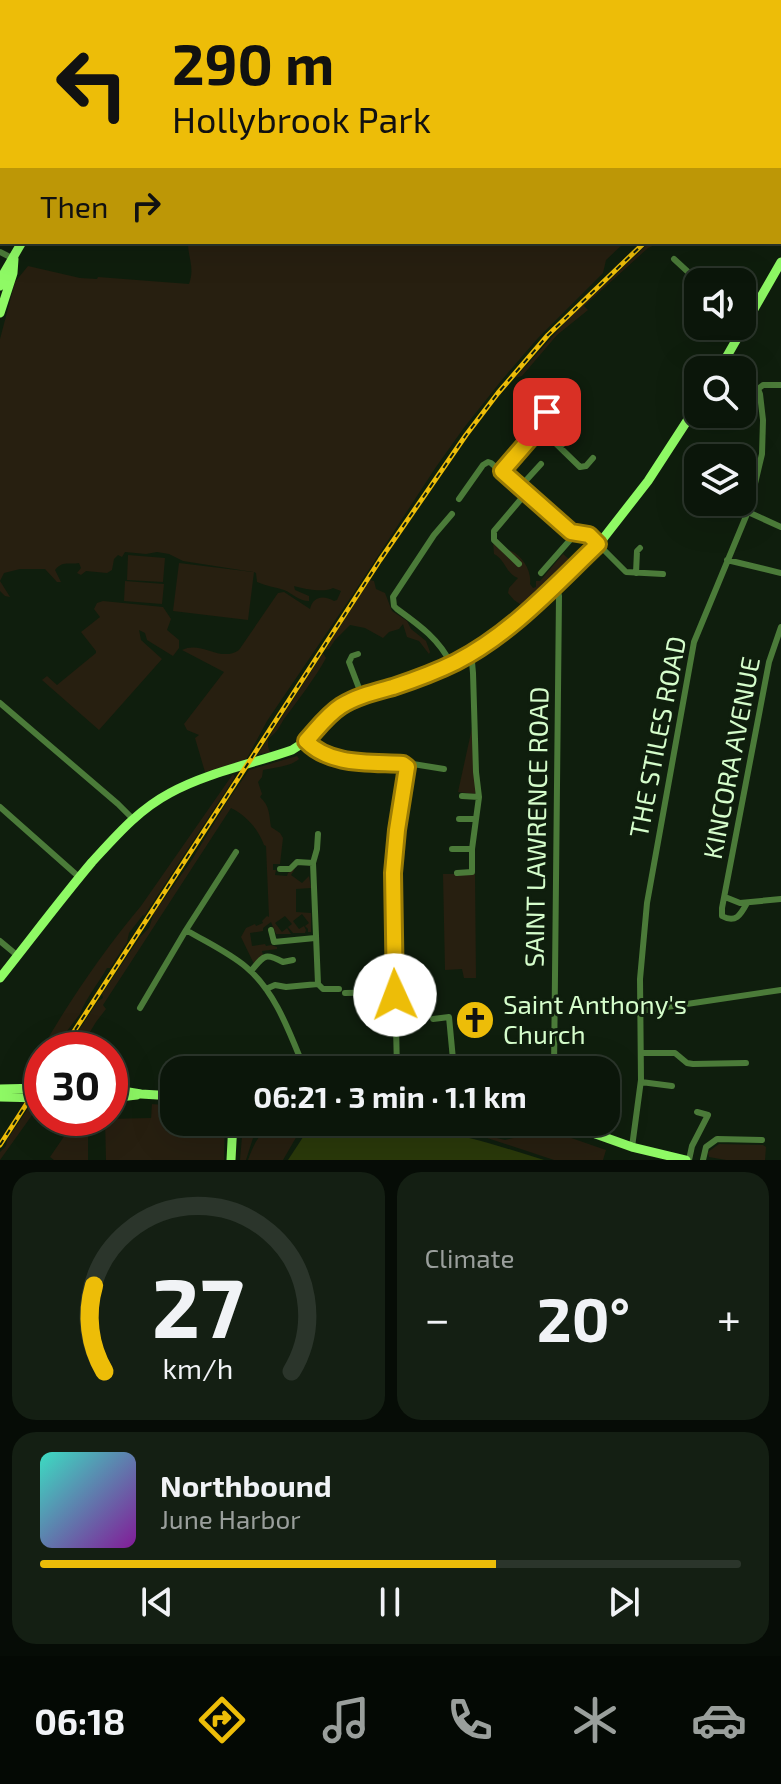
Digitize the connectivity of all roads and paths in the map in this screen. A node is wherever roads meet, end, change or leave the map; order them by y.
1 (21, 244) edge
2 (0, 252) edge
3 (14, 259) junction
4 (674, 259) dead end
5 (781, 262) edge
6 (684, 268) edge
7 (0, 286) edge
8 (756, 302) edge
9 (0, 313) edge
10 (781, 385) edge
11 (758, 389) joint
12 (533, 400) dead end
13 (684, 426) edge
14 (540, 428) junction
15 (575, 430) dead end
16 (560, 447) junction
17 (593, 458) dead end
18 (541, 464) dead end
19 (502, 471) junction
20 (756, 479) edge
21 (520, 487) junction
22 (527, 492) junction
23 (459, 499) dead end
24 (452, 514) dead end
25 (746, 516) edge
26 (756, 516) edge
27 (781, 527) edge
28 (571, 532) junction
29 (584, 533) junction
30 (606, 534) junction
31 (598, 544) junction
32 (640, 548) dead end
33 (727, 560) junction
34 (519, 564) dead end
35 (541, 573) dead end
36 (636, 573) junction
37 (781, 573) edge
38 (663, 574) dead end
39 (554, 587) junction
40 (781, 627) edge
41 (358, 654) dead end
42 (468, 655) junction
43 (451, 664) junction
44 (362, 696) junction
45 (0, 703) edge
46 (306, 741) junction
47 (406, 766) junction
48 (444, 769) dead end
49 (462, 796) dead end
50 (479, 797) junction
51 (0, 807) edge
52 (132, 818) junction
53 (459, 819) dead end
54 (476, 819) junction
55 (318, 834) dead end
56 (452, 849) dead end
57 (472, 849) junction
58 (236, 852) dead end
59 (297, 852) dead end
60 (297, 862) junction
61 (313, 863) junction
62 (280, 869) dead end
63 (457, 873) dead end
64 (79, 877) junction
65 (725, 897) junction
66 (781, 899) edge
67 (747, 903) junction
68 (186, 930) junction
69 (271, 930) dead end
70 (315, 938) junction
71 (0, 941) edge
72 (18, 956) junction
73 (293, 960) dead end
74 (251, 971) junction
75 (0, 978) edge
76 (318, 984) junction
77 (266, 989) junction
78 (781, 990) edge
79 (395, 992) junction
80 (140, 1008) dead end
81 (640, 1011) junction
82 (433, 1019) dead end
83 (642, 1053) junction
84 (299, 1056) edge
85 (397, 1056) edge
86 (453, 1056) edge
87 (554, 1056) edge
88 (746, 1063) dead end
89 (641, 1082) junction
90 (672, 1086) dead end
91 (24, 1088) edge
92 (0, 1089) edge
93 (128, 1092) edge
94 (141, 1094) junction
95 (160, 1095) edge
96 (0, 1097) edge
97 (128, 1097) edge
98 (24, 1098) edge
99 (697, 1112) dead end
100 (232, 1136) edge
101 (601, 1136) edge
102 (762, 1140) dead end
103 (632, 1147) junction
104 (231, 1160) edge
105 (687, 1160) edge
106 (703, 1160) edge

1 - 3 main road
2 - 3 street
3 - 7 main road
3 - 9 main road
4 - 6 street
5 - 8 main road
10 - 11 street
11 - 20 street, THE STILES ROAD
12 - 14 street
13 - 30 main road
14 - 16 street
14 - 19 street
15 - 16 street
16 - 17 street
18 - 21 street
19 - 21 street
19 - 23 street
21 - 22 street
22 - 28 street
22 - 34 street
24 - 43 street
25 - 33 street, THE STILES ROAD
26 - 27 street
28 - 29 street
28 - 35 street
29 - 30 street
29 - 31 street
30 - 31 main road
31 - 36 street
31 - 39 main road
32 - 36 street
33 - 37 street
33 - 81 street, THE STILES ROAD
36 - 38 street
39 - 42 main road
39 - 87 street, SAINT LAWRENCE ROAD
40 - 65 street, KINCORA AVENUE
41 - 44 street
42 - 43 main road
42 - 50 street
43 - 44 main road
44 - 46 main road
45 - 52 street
46 - 47 street
46 - 52 main road
47 - 48 street
47 - 79 street
49 - 50 street
50 - 54 street
51 - 64 street
52 - 64 main road
53 - 54 street
54 - 57 street
55 - 61 street
56 - 57 street
57 - 63 street
58 - 68 street
59 - 60 street
60 - 61 street
60 - 62 street
61 - 70 street
64 - 72 main road
65 - 67 street, KINCORA AVENUE
65 - 67 street, KINCORA AVENUE
66 - 67 street, KINCORA AVENUE
68 - 74 street
68 - 80 street
69 - 70 street
70 - 76 street
71 - 72 street
72 - 75 main road
73 - 74 street
74 - 77 street
76 - 77 street
76 - 79 street
77 - 84 street
78 - 81 street
79 - 85 street
81 - 83 street, THE STILES ROAD
82 - 86 street
83 - 88 street
83 - 89 street, THE STILES ROAD
89 - 90 street
89 - 103 street, THE STILES ROAD
91 - 92 main road
93 - 94 main road
94 - 95 main road
94 - 97 main road
96 - 98 main road
99 - 105 street
100 - 104 main road
101 - 103 main road
102 - 106 street
103 - 105 main road

